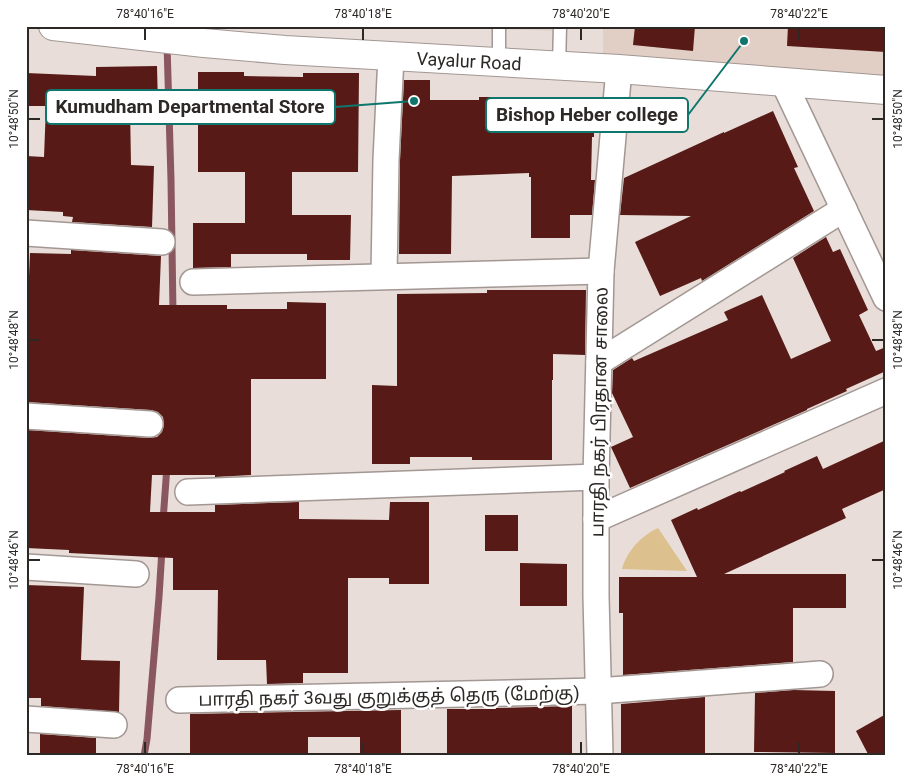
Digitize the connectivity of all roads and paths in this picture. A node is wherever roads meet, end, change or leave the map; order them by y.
1 (53, 26) edge
2 (499, 26) edge
3 (560, 26) edge
4 (200, 37) edge
5 (391, 56) junction
6 (499, 63) junction
7 (559, 66) junction
8 (619, 69) junction
9 (783, 81) junction
10 (886, 90) edge
11 (844, 209) junction
12 (26, 233) edge
13 (162, 242) dead end
14 (602, 271) junction
15 (384, 276) junction
16 (193, 282) dead end
17 (886, 298) edge
18 (599, 362) junction
19 (886, 391) edge
20 (26, 416) edge
21 (150, 424) dead end
22 (596, 478) junction
23 (188, 492) dead end
24 (596, 519) junction
25 (26, 567) edge
26 (136, 574) dead end
27 (820, 674) dead end
28 (598, 691) junction
29 (179, 700) dead end
30 (26, 719) edge
31 (114, 725) dead end
32 (600, 756) edge

1 - 4 main road, Vayalur Road
2 - 6 lane
3 - 7 lane
4 - 5 main road, Vayalur Road
5 - 6 main road, Vayalur Road
5 - 15 street
6 - 7 main road, Vayalur Road
7 - 8 main road, Vayalur Road
8 - 9 main road, Vayalur Road
8 - 14 street, பாரதி நகர் பிரதான சாலை
9 - 10 main road, Vayalur Road
9 - 11 street
11 - 17 street
11 - 18 street
12 - 13 street
14 - 15 street
14 - 18 street, பாரதி நகர் பிரதான சாலை
15 - 16 street
18 - 22 street, பாரதி நகர் பிரதான சாலை
19 - 24 street
20 - 21 street
22 - 23 street
22 - 24 street, பாரதி நகர் பிரதான சாலை
24 - 28 street, பாரதி நகர் பிரதான சாலை
25 - 26 street
27 - 28 street, பாரதி நகர் 3வது குறுக்குத் தெரு (மேற்கு)
28 - 29 street, பாரதி நகர் 3வது குறுக்குத் தெரு (மேற்கு)
28 - 32 street, பாரதி நகர் பிரதான சாலை
30 - 31 street

